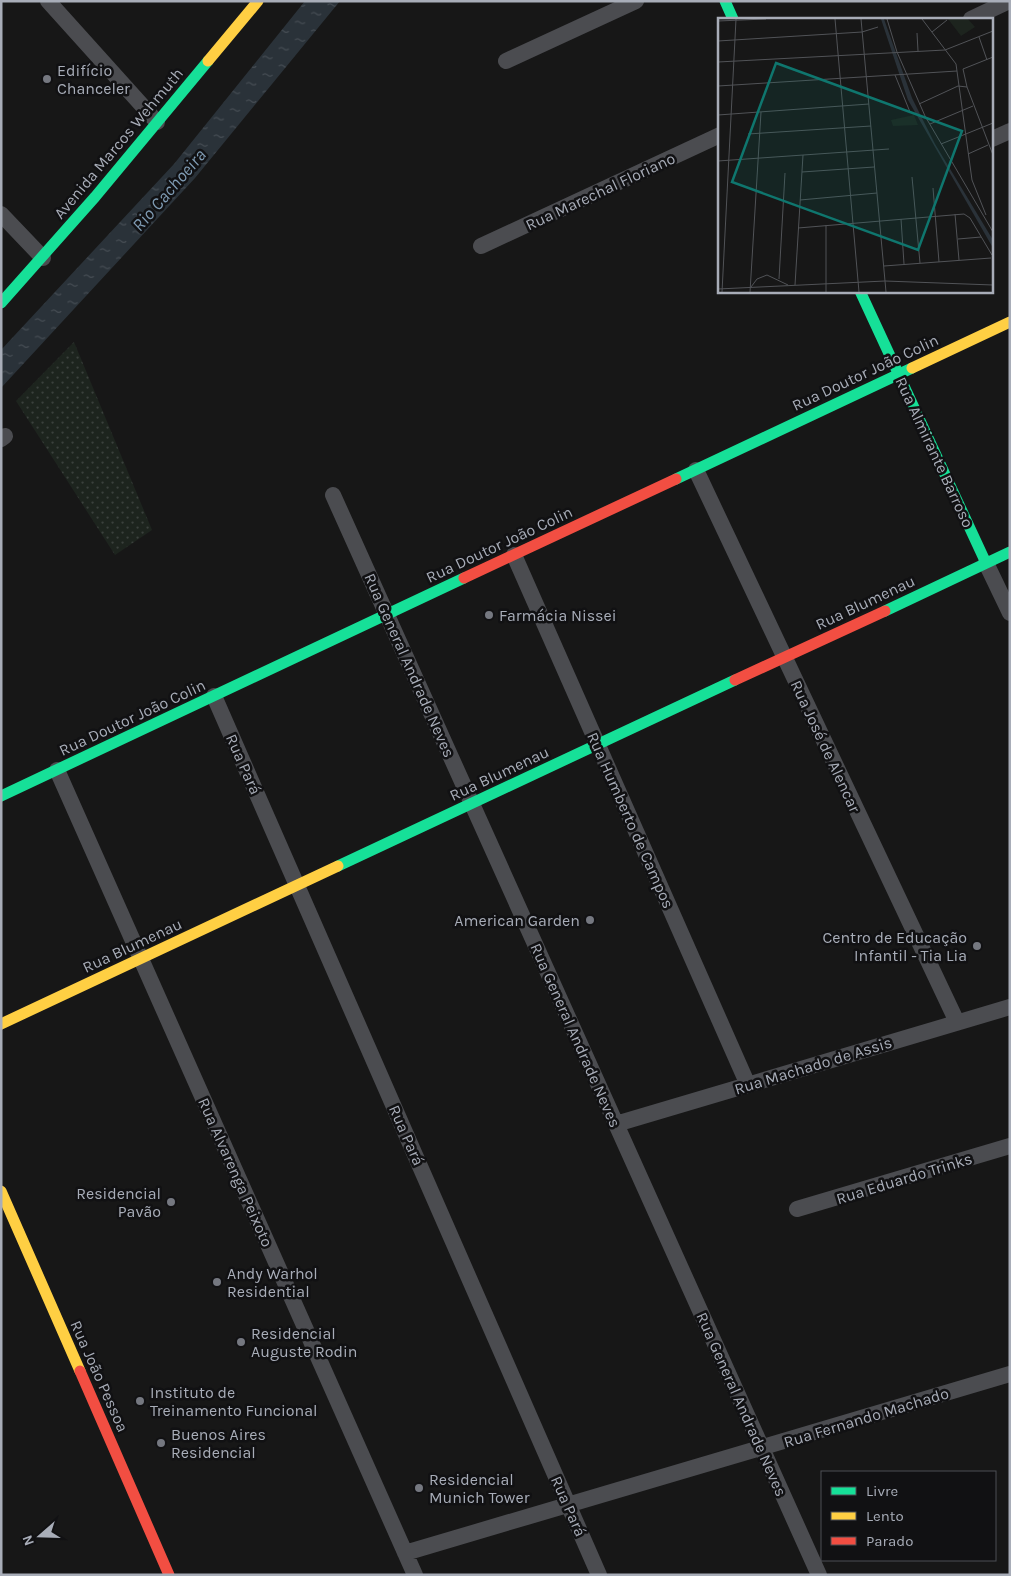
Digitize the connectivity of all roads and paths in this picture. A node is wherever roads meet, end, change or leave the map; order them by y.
1 (48, 1) edge
2 (258, 1) edge
3 (636, 1) edge
4 (725, 1) edge
5 (1009, 1) edge
6 (733, 18) edge
7 (973, 18) edge
8 (506, 61) dead end
9 (157, 122) junction
10 (1010, 131) edge
11 (718, 137) edge
12 (994, 138) edge
13 (1, 214) edge
14 (481, 246) dead end
15 (43, 258) junction
16 (860, 292) edge
17 (1, 303) edge
18 (1010, 322) edge
19 (899, 374) junction
20 (696, 470) junction
21 (333, 495) dead end
22 (1010, 552) edge
23 (514, 555) junction
24 (986, 563) junction
25 (1010, 613) edge
26 (387, 615) junction
27 (784, 657) junction
28 (214, 696) junction
29 (598, 745) junction
30 (57, 770) junction
31 (1, 796) edge
32 (472, 804) junction
33 (298, 886) junction
34 (141, 959) junction
35 (1010, 1007) edge
36 (957, 1022) junction
37 (1, 1024) edge
38 (748, 1084) junction
39 (616, 1124) junction
40 (1010, 1146) edge
41 (1, 1191) edge
42 (797, 1209) dead end
43 (1010, 1374) edge
44 (762, 1447) junction
45 (568, 1505) junction
46 (405, 1553) junction
47 (169, 1575) edge
48 (414, 1575) edge
49 (599, 1575) edge
50 (819, 1575) edge

1 - 9 street
2 - 9 main road, Avenida Marcos Wehmuth
3 - 8 street
4 - 6 main road
5 - 7 street
9 - 15 main road, Avenida Marcos Wehmuth
10 - 12 street
11 - 14 street, Rua Marechal Floriano
13 - 15 street
15 - 17 main road, Avenida Marcos Wehmuth
16 - 19 main road, Rua Almirante Barroso
18 - 19 main road, Rua Doutor João Colin
19 - 20 main road, Rua Doutor João Colin
19 - 24 main road, Rua Almirante Barroso
20 - 23 main road, Rua Doutor João Colin
20 - 27 street, Rua José de Alencar
21 - 26 street, Rua General Andrade Neves
22 - 24 main road, Rua Blumenau
23 - 26 main road, Rua Doutor João Colin
23 - 29 street, Rua Humberto de Campos
24 - 25 street, Rua Almirante Barroso
24 - 27 main road, Rua Blumenau
26 - 28 main road, Rua Doutor João Colin
26 - 32 street, Rua General Andrade Neves
27 - 29 main road, Rua Blumenau
27 - 36 street, Rua José de Alencar
28 - 30 main road, Rua Doutor João Colin
28 - 33 street, Rua Pará
29 - 32 main road, Rua Blumenau
29 - 38 street, Rua Humberto de Campos
30 - 31 main road, Rua Doutor João Colin
30 - 34 street, Rua Alvarenga Peixoto
32 - 33 main road, Rua Blumenau
32 - 39 street, Rua General Andrade Neves
33 - 34 main road, Rua Blumenau
33 - 45 street, Rua Pará
34 - 37 main road, Rua Blumenau
34 - 46 street, Rua Alvarenga Peixoto
35 - 36 street, Rua Machado de Assis
36 - 38 street, Rua Machado de Assis
38 - 39 street, Rua Machado de Assis
39 - 44 street, Rua General Andrade Neves
40 - 42 street, Rua Eduardo Trinks
41 - 47 main road, Rua João Pessoa
43 - 44 street, Rua Fernando Machado
44 - 45 street, Rua Fernando Machado
44 - 50 street, Rua General Andrade Neves
45 - 46 street, Rua Fernando Machado
45 - 49 street, Rua Pará
46 - 48 street, Rua Alvarenga Peixoto

